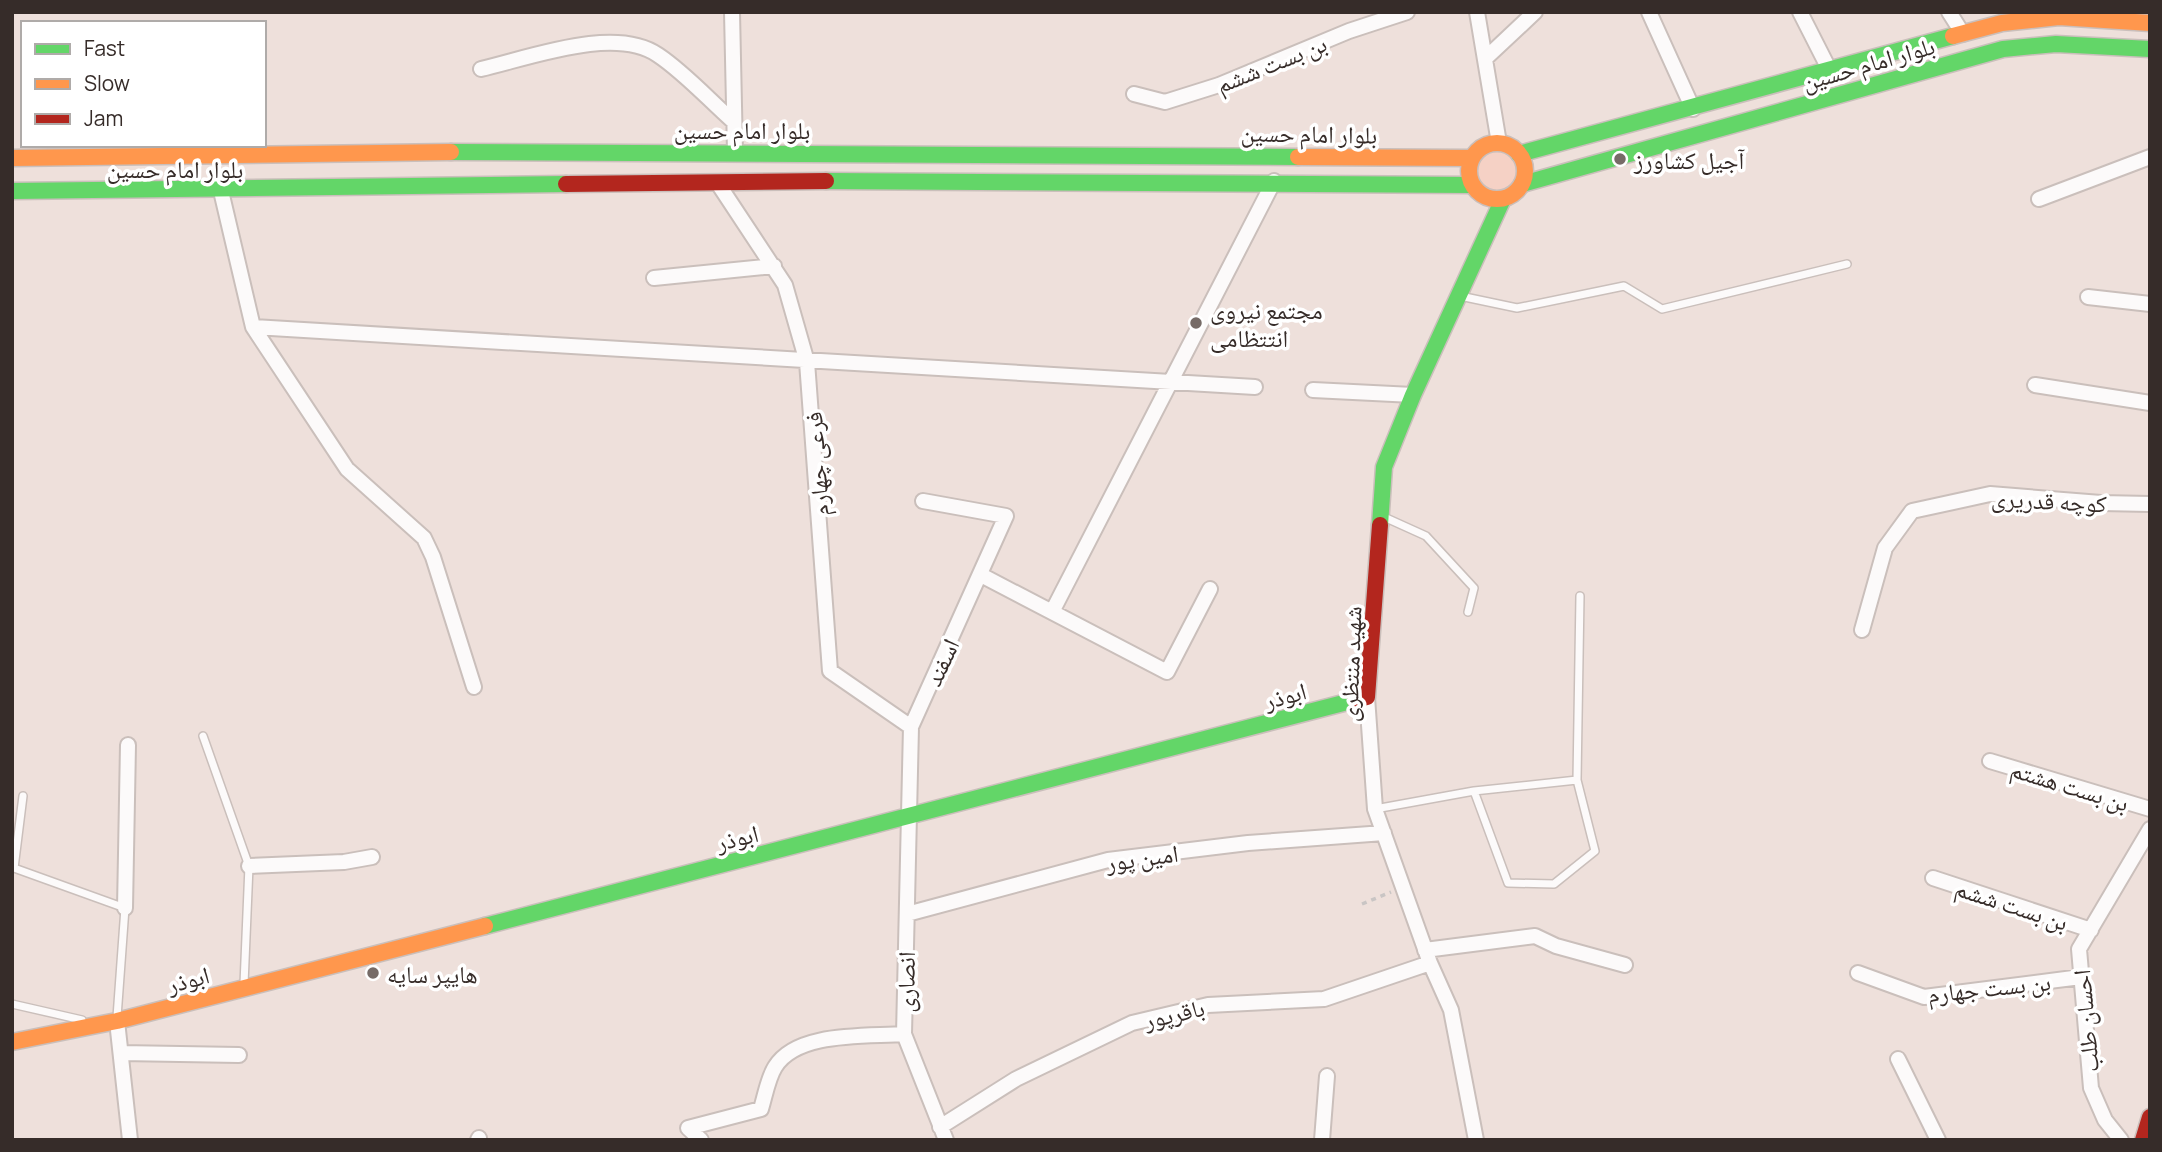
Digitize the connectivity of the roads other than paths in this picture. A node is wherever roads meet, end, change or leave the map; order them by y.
1 (732, 12) edge
2 (1408, 12) edge
3 (1477, 12) edge
4 (1535, 12) edge
5 (1649, 12) edge
6 (1800, 12) edge
7 (1949, 12) edge
8 (2074, 15) edge
9 (2150, 23) edge
10 (1964, 34) junction
11 (2150, 49) edge
12 (1487, 57) junction
13 (481, 69) dead end
14 (1830, 71) junction
15 (1134, 94) dead end
16 (1693, 109) junction
17 (734, 122) junction
18 (1499, 143) junction
19 (735, 152) junction
20 (1519, 154) junction
21 (2150, 157) edge
22 (12, 158) edge
23 (1472, 158) junction
24 (1274, 181) junction
25 (717, 182) junction
26 (1522, 184) junction
27 (1472, 185) junction
28 (12, 191) edge
29 (221, 191) junction
30 (1503, 199) junction
31 (2039, 199) dead end
32 (1847, 264) dead end
33 (774, 266) junction
34 (654, 278) dead end
35 (1460, 296) junction
36 (2088, 297) dead end
37 (2150, 304) edge
38 (253, 327) junction
39 (807, 362) junction
40 (1171, 382) junction
41 (2035, 385) dead end
42 (1255, 387) dead end
43 (1313, 390) dead end
44 (1413, 395) junction
45 (2150, 403) edge
46 (923, 502) dead end
47 (2150, 504) edge
48 (1380, 515) junction
49 (981, 575) junction
50 (1210, 589) dead end
51 (1580, 596) dead end
52 (1052, 612) junction
53 (1468, 612) dead end
54 (1862, 630) dead end
55 (474, 687) dead end
56 (1367, 697) junction
57 (911, 727) junction
58 (203, 736) dead end
59 (128, 745) dead end
60 (1990, 761) dead end
61 (1577, 780) junction
62 (1474, 791) junction
63 (23, 796) dead end
64 (1375, 809) junction
65 (2150, 809) edge
66 (909, 816) junction
67 (2150, 829) edge
68 (1384, 833) junction
69 (372, 857) dead end
70 (248, 866) junction
71 (13, 868) edge
72 (1933, 878) dead end
73 (125, 908) junction
74 (907, 914) junction
75 (2091, 930) junction
76 (1427, 957) junction
77 (1625, 965) dead end
78 (1858, 973) dead end
79 (2081, 977) junction
80 (244, 988) junction
81 (12, 1004) edge
82 (117, 1021) junction
83 (97, 1023) junction
84 (904, 1034) junction
85 (12, 1042) edge
86 (121, 1053) junction
87 (239, 1055) dead end
88 (1898, 1059) dead end
89 (1327, 1076) dead end
90 (2150, 1117) edge
91 (943, 1133) edge
92 (130, 1140) edge
93 (701, 1140) edge
94 (1322, 1140) edge
95 (1476, 1140) edge
96 (1938, 1140) edge
97 (2121, 1140) edge
98 (2143, 1140) edge

1 - 17 street
2 - 15 street, بن بست ششم
3 - 12 street
4 - 12 street
5 - 16 street
6 - 14 street
7 - 10 street
8 - 9 street, بلوار امام حسین
8 - 10 street, بلوار امام حسین
10 - 14 street, بلوار امام حسین
11 - 26 street, بلوار امام حسین
12 - 18 street
13 - 17 street
14 - 16 street, بلوار امام حسین
16 - 20 street, بلوار امام حسین
17 - 19 street
18 - 20 street
18 - 23 street
19 - 22 street, بلوار امام حسین
19 - 23 street, بلوار امام حسین
20 - 26 street
21 - 31 street
23 - 27 street
24 - 25 street, بلوار امام حسین
24 - 27 street, بلوار امام حسین
24 - 40 street
25 - 29 street, بلوار امام حسین
25 - 33 street, فرعی چهارم
26 - 30 street
27 - 30 street
28 - 29 street, بلوار امام حسین
29 - 38 street
30 - 35 street, شهید منتظری
32 - 35 lane
33 - 34 street
33 - 39 street, فرعی چهارم
35 - 44 street, شهید منتظری
36 - 37 street
38 - 39 street
38 - 55 street
39 - 40 street
39 - 57 street, فرعی چهارم
40 - 42 street
40 - 52 street
41 - 45 street
43 - 44 street
44 - 48 street, شهید منتظری
46 - 49 street, اسفند
47 - 54 street, کوچه قدریری
48 - 53 lane
48 - 56 street, شهید منتظری
49 - 52 street
49 - 57 street, اسفند
50 - 52 street
51 - 61 lane
56 - 64 street, شهید منتظری
56 - 66 street, ابوذر
57 - 66 street, اسفند
58 - 70 lane
59 - 73 street
60 - 65 street, بن بست هشتم
61 - 62 lane
61 - 62 lane
62 - 64 lane
63 - 71 lane
64 - 68 street, شهید منتظری
66 - 74 street, انصاری
66 - 80 street, ابوذر
67 - 75 street, احسان طلب
68 - 74 street, امین پور
68 - 76 street, شهید منتظری
69 - 70 street
70 - 80 lane
71 - 73 lane
72 - 75 street, بن بست ششم
73 - 82 lane
74 - 84 street, انصاری
75 - 79 street, احسان طلب
76 - 77 street, باقرپور
76 - 91 street, باقرپور
76 - 95 street, شهید منتظری
78 - 79 street, بن بست جهارم
79 - 97 street, احسان طلب
80 - 82 street, ابوذر
81 - 83 lane
82 - 83 street, ابوذر
82 - 86 street
83 - 85 street, ابوذر
84 - 91 street, انصاری
84 - 93 street
86 - 87 street
86 - 92 street
88 - 96 street
89 - 94 street
90 - 98 street

